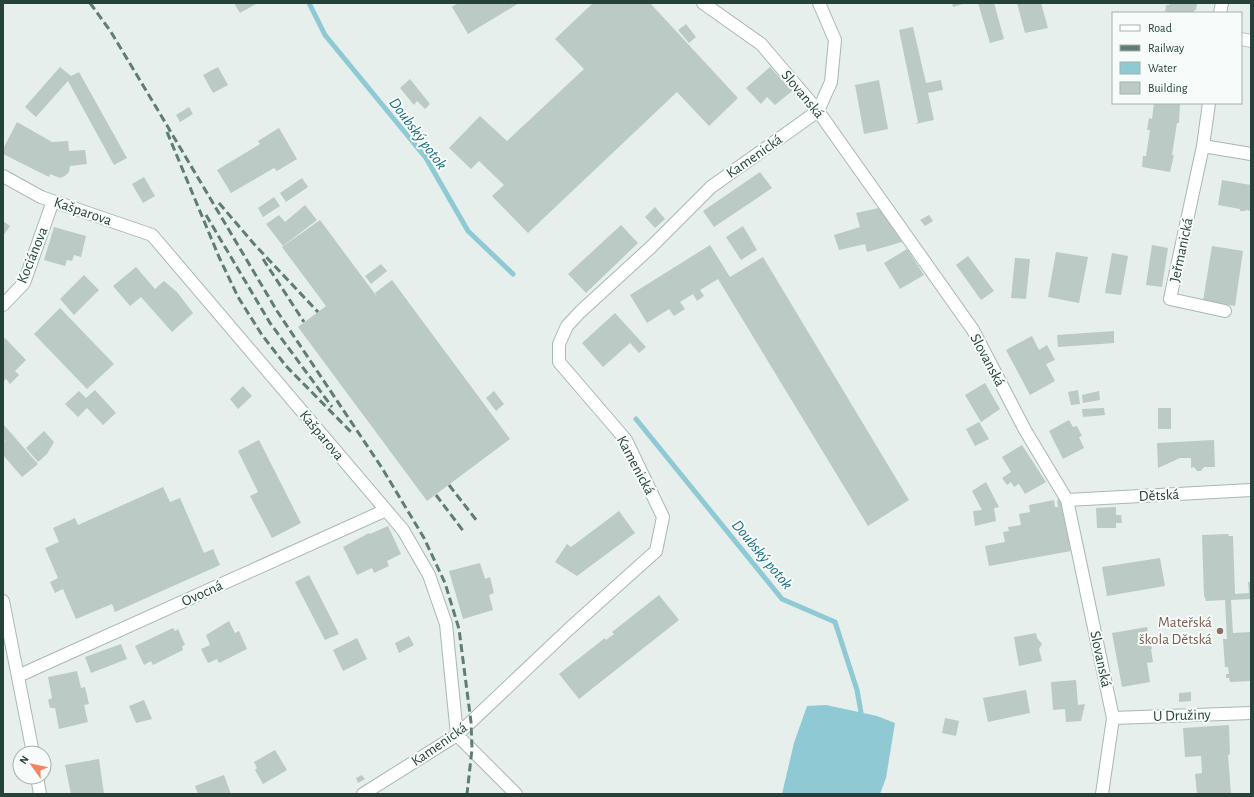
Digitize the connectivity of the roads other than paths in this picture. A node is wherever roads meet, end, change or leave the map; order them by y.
1 (703, 3) edge
2 (819, 3) edge
3 (1208, 104) edge
4 (818, 111) junction
5 (1203, 146) junction
6 (1251, 154) edge
7 (3, 176) edge
8 (53, 201) junction
9 (3, 305) edge
10 (1225, 311) dead end
11 (1251, 490) edge
12 (1067, 500) junction
13 (386, 510) junction
14 (3, 601) edge
15 (18, 676) junction
16 (1251, 712) edge
17 (1113, 718) junction
18 (457, 735) junction
19 (31, 745) edge
20 (363, 794) edge
21 (516, 794) edge
22 (1102, 794) edge

1 - 4 street, Slovanská
2 - 4 street
3 - 5 street, Jeřmanická
4 - 12 street, Slovanská
4 - 18 street, Kamenická
5 - 6 street
5 - 10 street, Jeřmanická
7 - 8 street, Kašparova
8 - 9 street, Kociánova
8 - 13 street, Kašparova
11 - 12 street, Dětská
12 - 17 street, Slovanská
13 - 15 street, Ovocná
13 - 18 street, Kašparova
14 - 15 street
15 - 19 street
16 - 17 street, U Družiny
17 - 22 street, Slovanská
18 - 20 street, Kamenická
18 - 21 street

